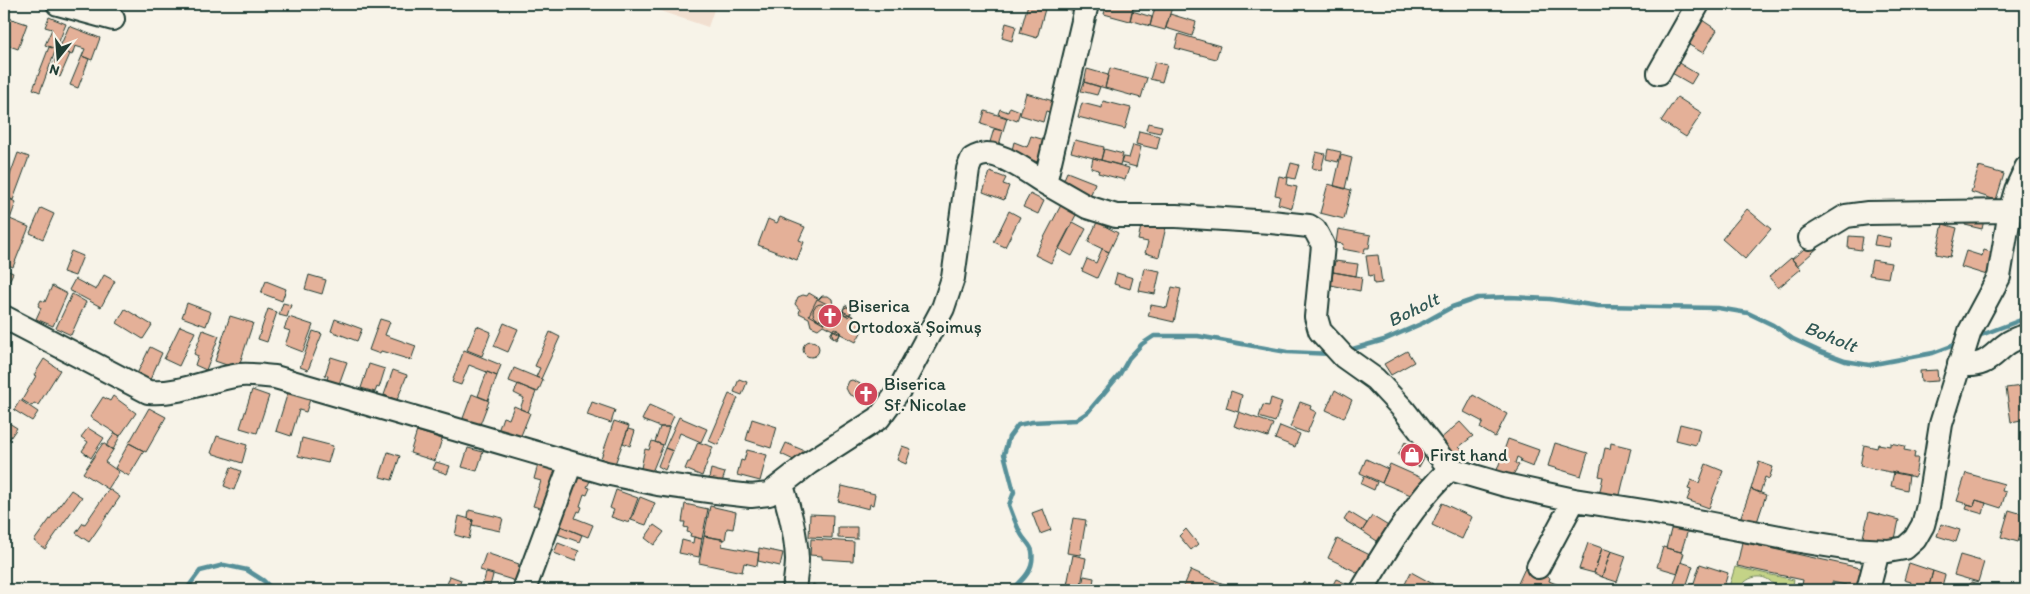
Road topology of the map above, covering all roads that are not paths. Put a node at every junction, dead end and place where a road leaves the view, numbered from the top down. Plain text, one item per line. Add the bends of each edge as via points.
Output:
1 (58, 4) edge
2 (1088, 4) edge
3 (1698, 4) edge
4 (113, 19) dead end
5 (1659, 73) dead end
6 (2026, 168) edge
7 (1046, 183) junction
8 (2010, 211) junction
9 (1810, 238) dead end
10 (4, 317) edge
11 (2026, 336) edge
12 (1960, 361) junction
13 (571, 463) junction
14 (1450, 469) junction
15 (782, 485) junction
16 (1574, 500) junction
17 (1878, 551) junction
18 (1538, 567) dead end
19 (524, 590) edge
20 (794, 590) edge
21 (1362, 590) edge
22 (1868, 590) edge

1 - 4 street
2 - 7 street
3 - 5 street
6 - 8 street
7 - 14 street via 1087,207 1116,216 1176,216 1309,226 1315,230 1323,245 1316,317 1320,330 1337,350 1375,379 1404,409
7 - 15 street via 994,155 980,155 972,159 949,291 898,392 879,418 809,463
8 - 9 street via 1868,213 1846,216
8 - 12 street via 1999,277 1979,312
10 - 13 street via 148,392 178,390 239,375 274,377
11 - 12 street via 2010,341 1979,365 1970,366
12 - 17 street via 1941,424 1923,524 1915,539 1905,548
13 - 15 street via 658,484 752,496 769,494
13 - 19 street
14 - 16 street
14 - 21 street via 1433,485 1408,519
15 - 20 street via 795,542
16 - 17 street via 1806,542
16 - 18 street
17 - 22 street

